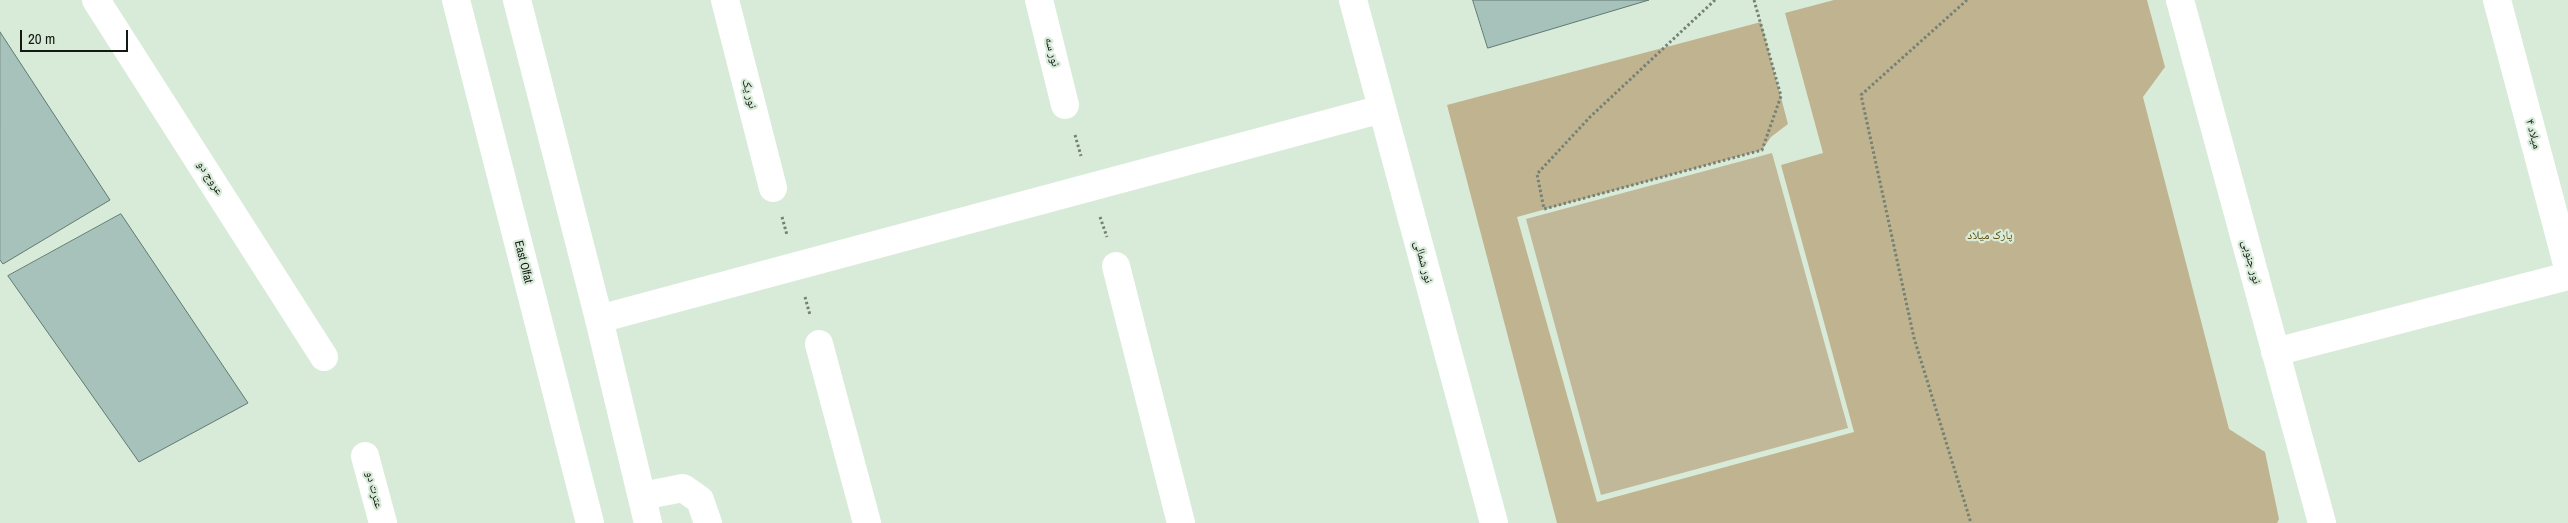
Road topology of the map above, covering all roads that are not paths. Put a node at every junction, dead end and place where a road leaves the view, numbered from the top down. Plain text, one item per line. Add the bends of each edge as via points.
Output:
1 (96, 0) edge
2 (456, 0) edge
3 (517, 0) edge
4 (725, 0) edge
5 (1039, 0) edge
6 (1353, 0) edge
7 (2180, 0) edge
8 (2497, 0) edge
9 (1065, 105) dead end
10 (1382, 109) junction
11 (773, 188) dead end
12 (1116, 266) dead end
13 (2568, 268) edge
14 (2568, 276) edge
15 (599, 319) junction
16 (819, 344) dead end
17 (2275, 352) junction
18 (324, 357) dead end
19 (365, 456) dead end
20 (642, 496) junction
21 (383, 523) edge
22 (590, 523) edge
23 (648, 523) edge
24 (708, 523) edge
25 (867, 523) edge
26 (1181, 523) edge
27 (1494, 523) edge
28 (2322, 523) edge

1 - 18 street, عروج دو
2 - 22 street, East Olfat
3 - 15 street
4 - 11 street, نور یک
5 - 9 street, نور سه
6 - 10 street, نور شمالی
7 - 17 street, نور جنوبی
8 - 13 street, میلاد ۴
10 - 15 street
10 - 27 street, نور شمالی
12 - 26 street
14 - 17 street
15 - 20 street
16 - 25 street
17 - 28 street, نور جنوبی
19 - 21 street, عترت دو
20 - 23 street
20 - 24 street via 683,488 700,500

